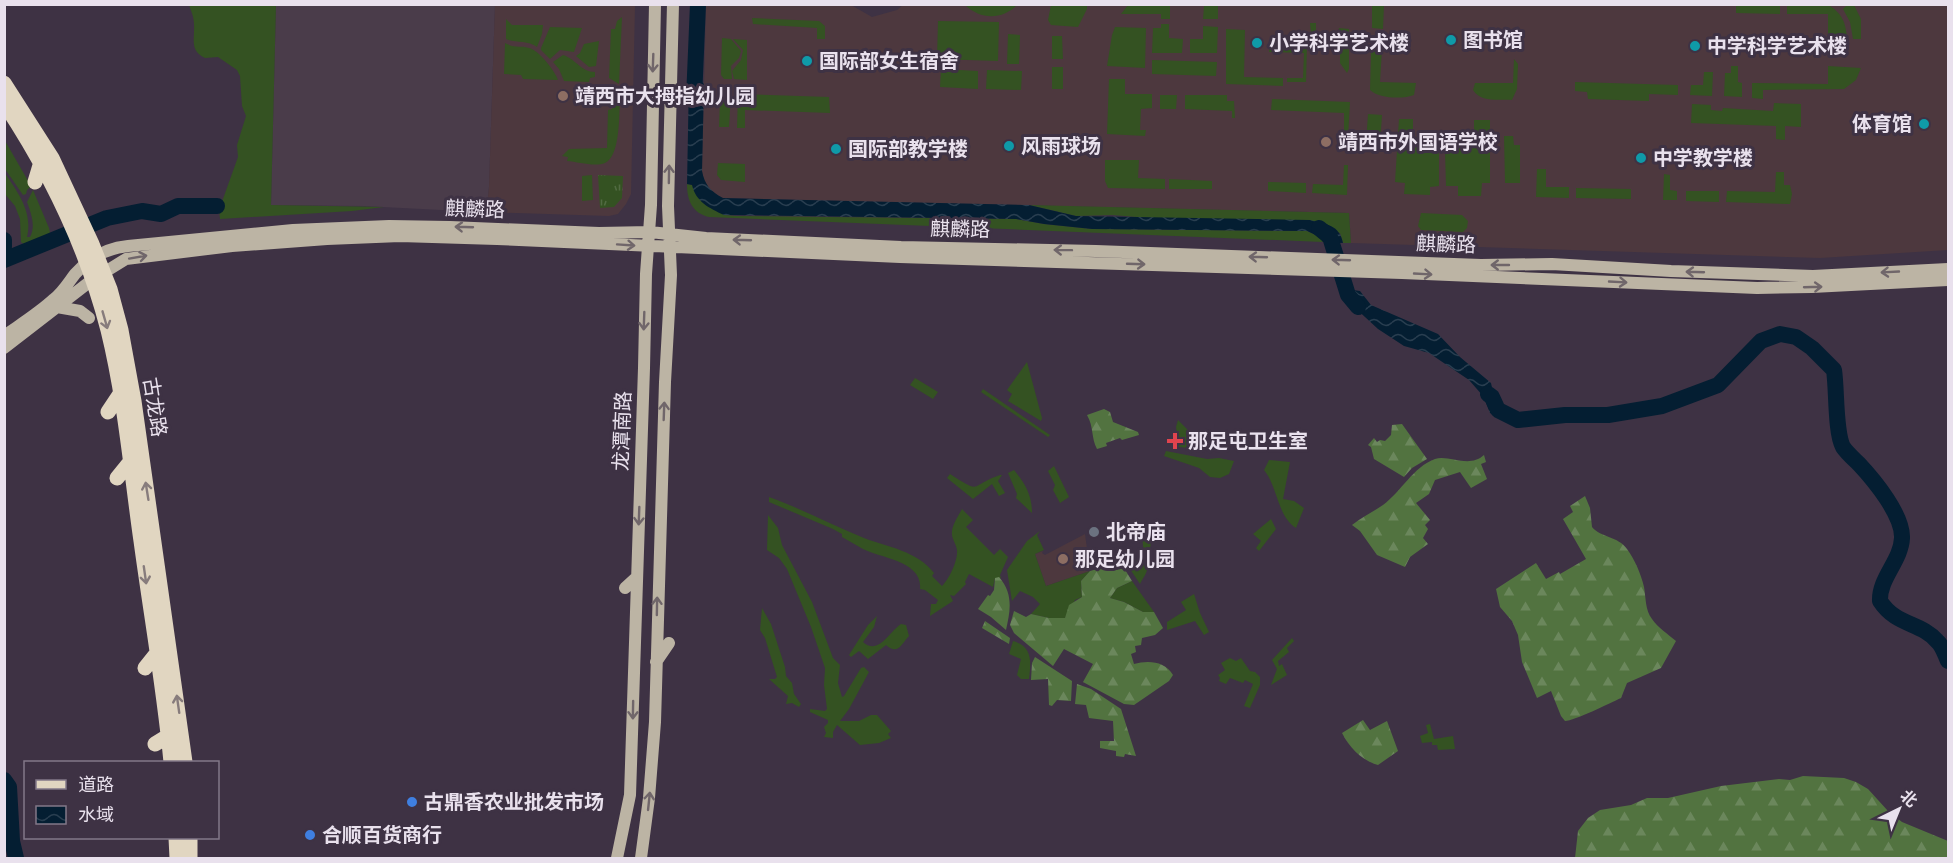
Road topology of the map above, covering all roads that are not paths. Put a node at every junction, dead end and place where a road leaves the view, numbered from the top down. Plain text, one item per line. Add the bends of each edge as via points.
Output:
1 (655, 4) edge
2 (673, 4) edge
3 (4, 83) edge
4 (6, 111) edge
5 (45, 122) dead end
6 (40, 138) junction
7 (42, 162) junction
8 (68, 163) dead end
9 (62, 178) junction
10 (35, 182) dead end
11 (79, 230) junction
12 (650, 232) junction
13 (670, 233) junction
14 (648, 246) junction
15 (671, 247) junction
16 (92, 259) junction
17 (1318, 265) junction
18 (1365, 267) junction
19 (1948, 269) edge
20 (98, 276) junction
21 (1948, 280) edge
22 (57, 307) junction
23 (89, 318) dead end
24 (4, 336) edge
25 (4, 348) edge
26 (133, 396) junction
27 (108, 412) dead end
28 (130, 462) junction
29 (117, 478) dead end
30 (139, 525) junction
31 (127, 542) dead end
32 (637, 577) junction
33 (625, 588) dead end
34 (669, 644) dead end
35 (157, 653) junction
36 (656, 662) junction
37 (145, 668) dead end
38 (171, 761) edge
39 (185, 761) edge
40 (176, 839) edge
41 (190, 839) edge
42 (177, 858) edge
43 (190, 858) edge
44 (617, 858) edge
45 (641, 858) edge

1 -> 12 main road, 龙潭南路
13 -> 2 main road, 龙潭南路 via 668,206 676,83
3 - 6 main road, 古龙路
4 - 7 main road, 古龙路
5 - 6 main road
6 - 9 main road, 古龙路
7 - 10 main road
7 - 11 main road, 古龙路
8 - 9 main road
9 - 11 main road, 古龙路
11 - 16 main road, 古龙路
12 - 13 main road, 麒麟路
12 - 14 main road, 龙潭南路
12 -> 16 main road, 麒麟路 via 333,228 128,246
13 - 15 main road, 龙潭南路
17 -> 13 main road, 麒麟路 via 1107,251 901,247
14 - 15 main road, 麒麟路
20 -> 14 main road, 麒麟路 via 133,257 327,238 400,236
14 -> 32 main road, 龙潭南路
15 -> 17 main road, 麒麟路 via 900,257
36 -> 15 main road, 龙潭南路
16 - 20 main road, 古龙路
16 - 24 main road via 52,301
17 - 18 main road, 麒麟路
19 -> 18 main road, 麒麟路 via 1813,276 1552,264
18 -> 21 main road, 麒麟路 via 1757,288
20 - 22 main road, 麒麟路
20 - 26 main road, 古龙路 via 108,332
22 - 23 main road via 80,311
22 - 25 main road, 麒麟路
26 - 27 main road
26 - 28 main road, 古龙路
39 -> 26 main road, 古龙路 via 158,530
28 - 29 main road
28 - 30 main road, 古龙路
30 - 31 main road
30 -> 35 main road, 古龙路
32 - 33 main road
32 -> 44 main road, 龙潭南路 via 630,795
34 - 36 main road
35 - 37 main road
35 - 38 main road, 古龙路 via 162,740
45 -> 36 main road, 龙潭南路 via 655,722
40 - 42 main road
41 - 43 main road

